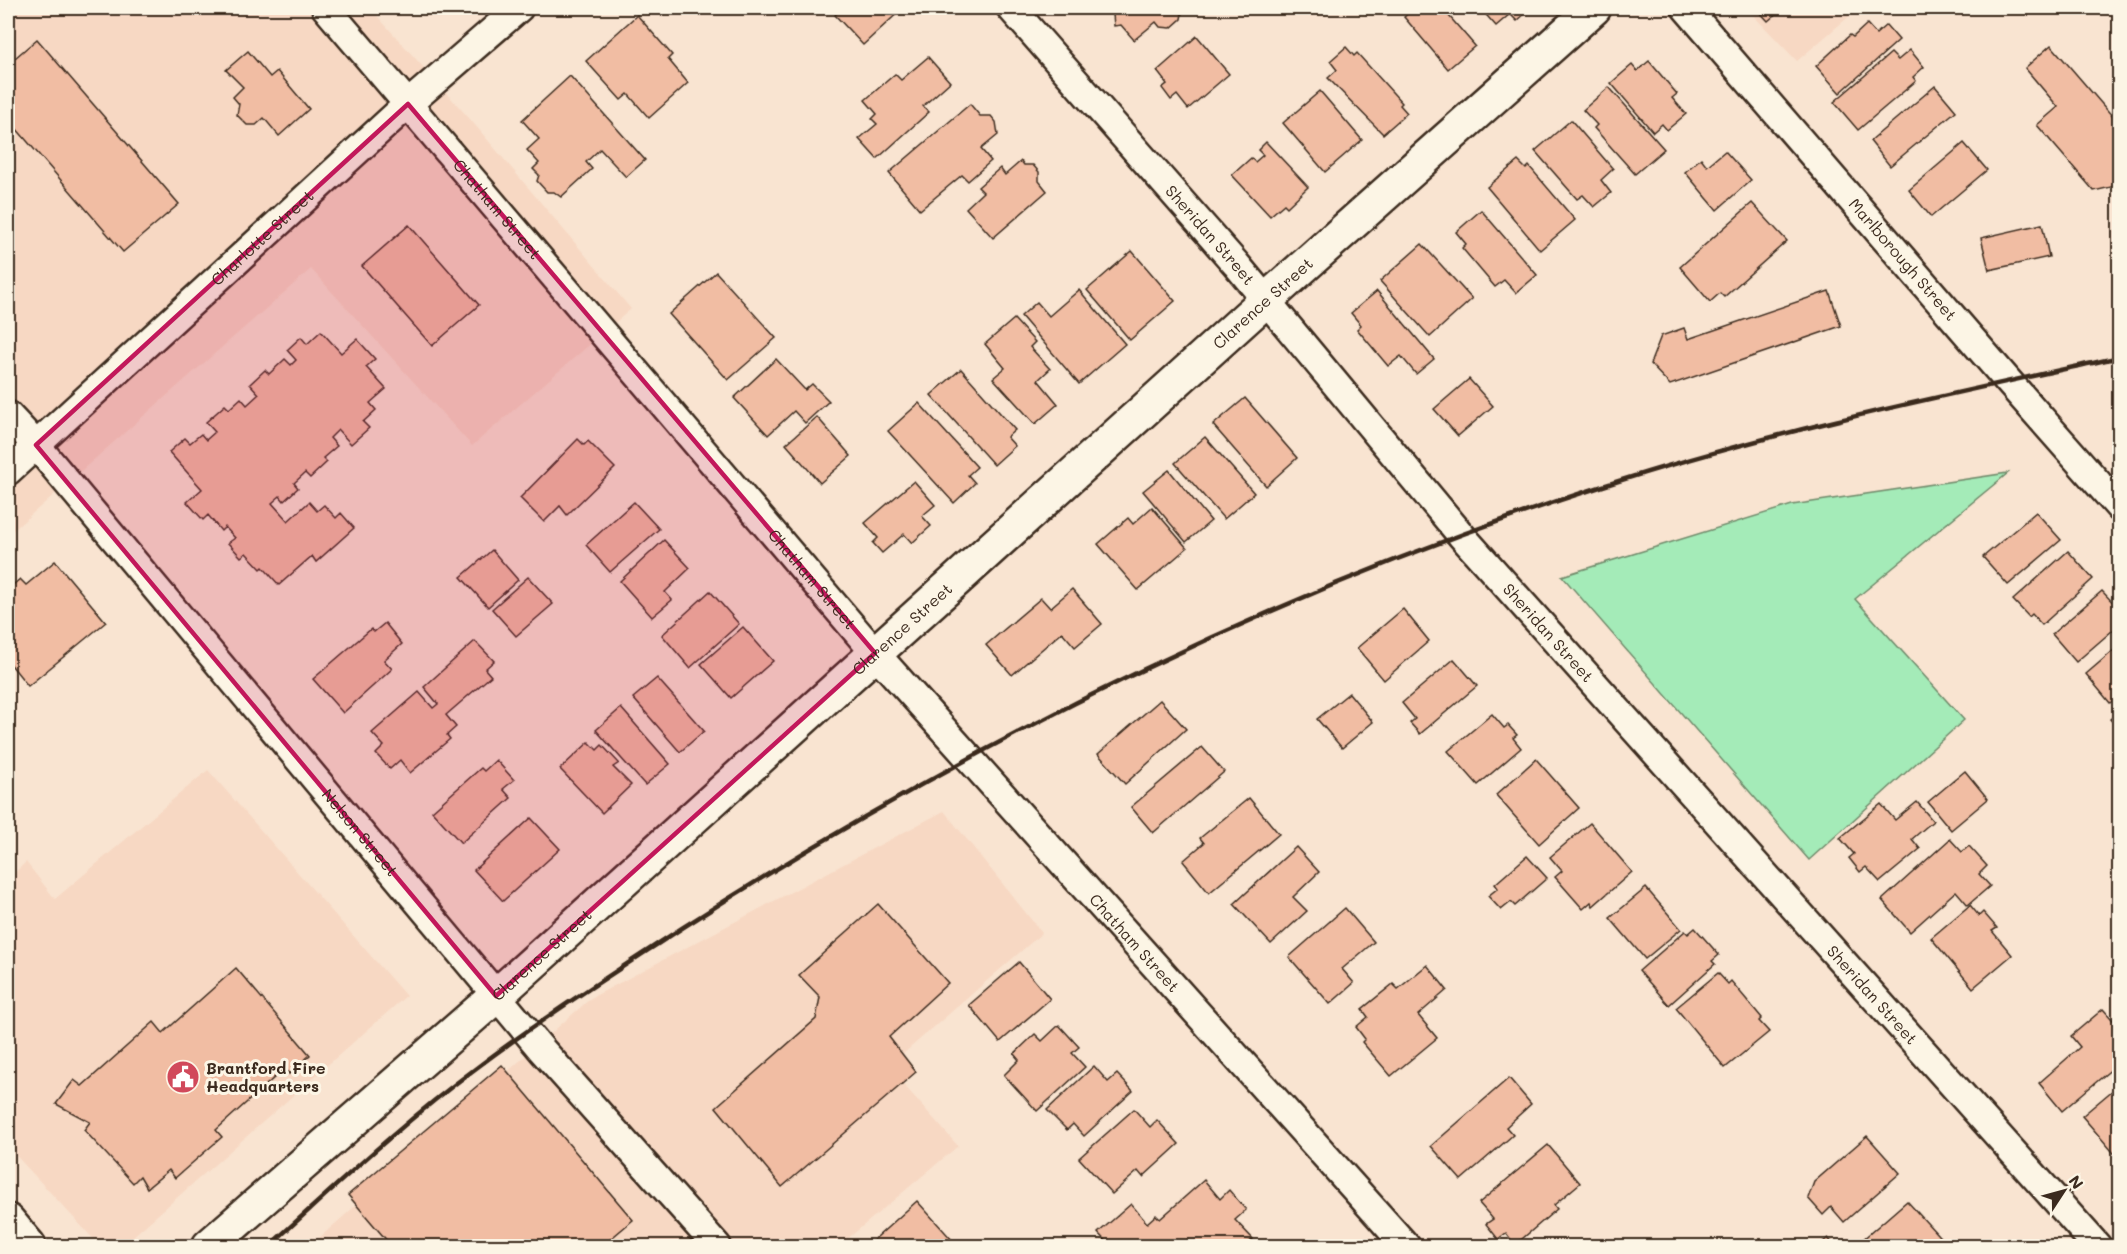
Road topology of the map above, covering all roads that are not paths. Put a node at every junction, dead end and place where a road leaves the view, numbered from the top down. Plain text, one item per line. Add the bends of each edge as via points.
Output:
1 (326, 8) edge
2 (519, 8) edge
3 (1011, 8) edge
4 (1594, 8) edge
5 (1686, 8) edge
6 (408, 104) junction
7 (1266, 300) junction
8 (8, 415) edge
9 (36, 446) junction
10 (8, 471) edge
11 (2120, 508) edge
12 (875, 653) junction
13 (496, 996) junction
14 (8, 1221) edge
15 (29, 1246) edge
16 (209, 1246) edge
17 (717, 1246) edge
18 (1406, 1246) edge
19 (2097, 1246) edge

1 - 6 street, Chatham Street
2 - 6 street, Charlotte Street
3 - 7 street, Sheridan Street
4 - 7 main road, Clarence Street
5 - 11 street, Marlborough Street
6 - 9 street, Charlotte Street
6 - 12 street, Chatham Street
7 - 12 main road, Clarence Street
7 - 19 street, Sheridan Street via 1461,535
8 - 9 street, Nelson Street
9 - 10 street, Charlotte Street
9 - 13 street, Nelson Street
12 - 13 main road, Clarence Street
12 - 18 street, Chatham Street
13 - 16 main road, Clarence Street
13 - 17 street, Nelson Street
14 - 15 main road

